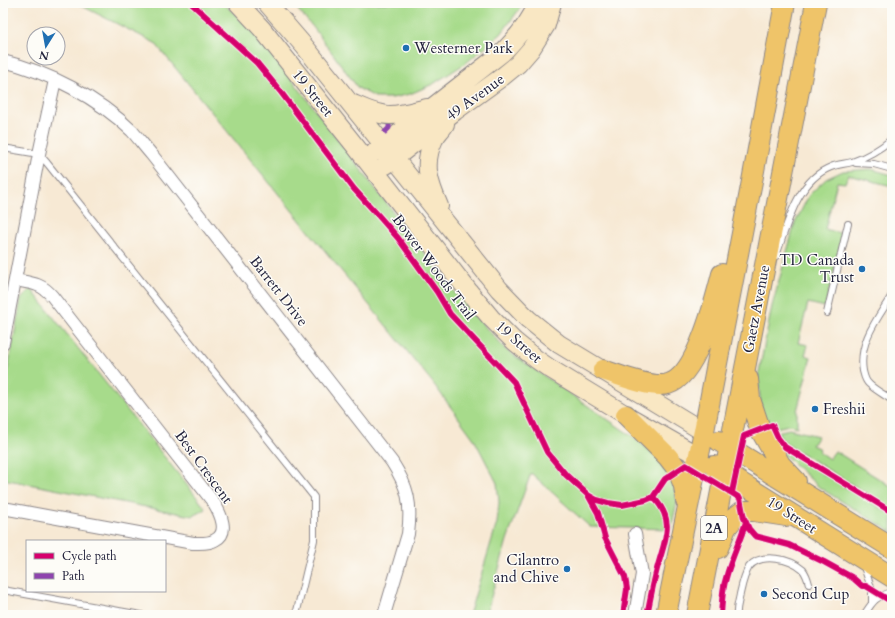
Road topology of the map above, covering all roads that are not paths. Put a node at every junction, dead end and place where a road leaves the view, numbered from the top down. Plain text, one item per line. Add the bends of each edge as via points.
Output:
1 (238, 3) edge
2 (267, 3) edge
3 (538, 3) edge
4 (552, 3) edge
5 (785, 3) edge
6 (816, 3) edge
7 (3, 61) edge
8 (55, 80) junction
9 (349, 102) junction
10 (433, 106) junction
11 (455, 110) junction
12 (892, 139) edge
13 (3, 148) edge
14 (389, 152) junction
15 (39, 154) junction
16 (850, 163) junction
17 (755, 165) junction
18 (371, 166) junction
19 (892, 169) edge
20 (848, 224) dead end
21 (450, 228) junction
22 (773, 264) dead end
23 (770, 271) dead end
24 (15, 280) junction
25 (892, 295) edge
26 (827, 313) dead end
27 (755, 314) junction
28 (3, 343) edge
29 (746, 363) junction
30 (602, 370) junction
31 (892, 400) edge
32 (626, 415) junction
33 (704, 432) junction
34 (730, 448) junction
35 (698, 456) junction
36 (724, 473) junction
37 (815, 501) junction
38 (3, 508) edge
39 (687, 510) junction
40 (798, 518) junction
41 (635, 534) dead end
42 (892, 548) edge
43 (859, 556) junction
44 (892, 576) edge
45 (703, 583) junction
46 (809, 584) dead end
47 (3, 590) edge
48 (892, 592) edge
49 (872, 603) junction
50 (141, 615) edge
51 (296, 615) edge
52 (384, 615) edge
53 (635, 615) edge
54 (666, 615) edge
55 (697, 615) edge
56 (737, 615) edge
57 (864, 615) edge

1 - 18 main road, 19 Street via 262,29
2 - 9 main road, 19 Street
3 - 10 main road, 49 Avenue via 520,33 502,52
4 - 11 main road, 49 Avenue via 546,25 518,64
5 - 17 main road, Gaetz Avenue
6 - 27 main road, Gaetz Avenue
7 - 8 street, Barrett Drive via 34,70
8 - 15 street
8 - 52 street, Barrett Drive via 98,105 127,127 139,140 398,471 410,505 410,520
9 - 10 main road via 388,115
9 - 14 main road, 19 Street
10 - 14 main road, 49 Avenue
11 - 14 main road, 49 Avenue
11 - 21 main road via 435,138 430,150 428,169 431,187
12 - 16 lane via 874,152
13 - 15 lane
14 - 18 main road, 49 Avenue
14 - 21 main road, 19 Street
15 - 24 street
15 - 51 lane via 314,497 314,540
16 - 19 lane via 865,163
16 - 22 lane via 832,166 820,173 803,191 795,204
17 - 30 main road via 711,312 691,364 676,381 656,385
17 - 33 main road, Gaetz Avenue
18 - 32 main road, 19 Street via 470,293 514,341 549,368
20 - 26 lane
21 - 30 main road, 19 Street via 498,289 528,320 559,344
23 - 27 lane
24 - 28 street
24 - 38 street, Best Crescent via 42,286 52,296 214,503 222,519 223,530 216,540 193,543
25 - 31 lane via 867,338 862,361 868,384
27 - 29 main road, Gaetz Avenue
29 - 34 main road, Gaetz Avenue
29 - 37 main road via 750,399 760,429 780,464
30 - 33 main road, 19 Street
32 - 35 main road, 19 Street
32 - 39 main road via 678,470 684,486
33 - 34 main road, 19 Street
33 - 35 main road, Gaetz Avenue / 2A
34 - 36 main road, Gaetz Avenue / 2A
34 - 37 main road, 19 Street
35 - 36 main road, 19 Street
35 - 39 main road, Gaetz Avenue / 2A
36 - 40 main road, 19 Street
36 - 45 main road, Gaetz Avenue / 2A
37 - 42 main road, 19 Street
39 - 54 main road, Gaetz Avenue / 2A
40 - 43 main road, 19 Street
40 - 45 main road via 754,510 738,514 726,528
41 - 53 street via 642,574
43 - 44 main road, 19 Street
43 - 49 lane via 872,590
45 - 55 main road, Gaetz Avenue / 2A
46 - 56 lane via 805,572 784,560 770,558 755,562 749,567 744,580
47 - 50 lane
48 - 49 lane via 881,595
49 - 57 lane

